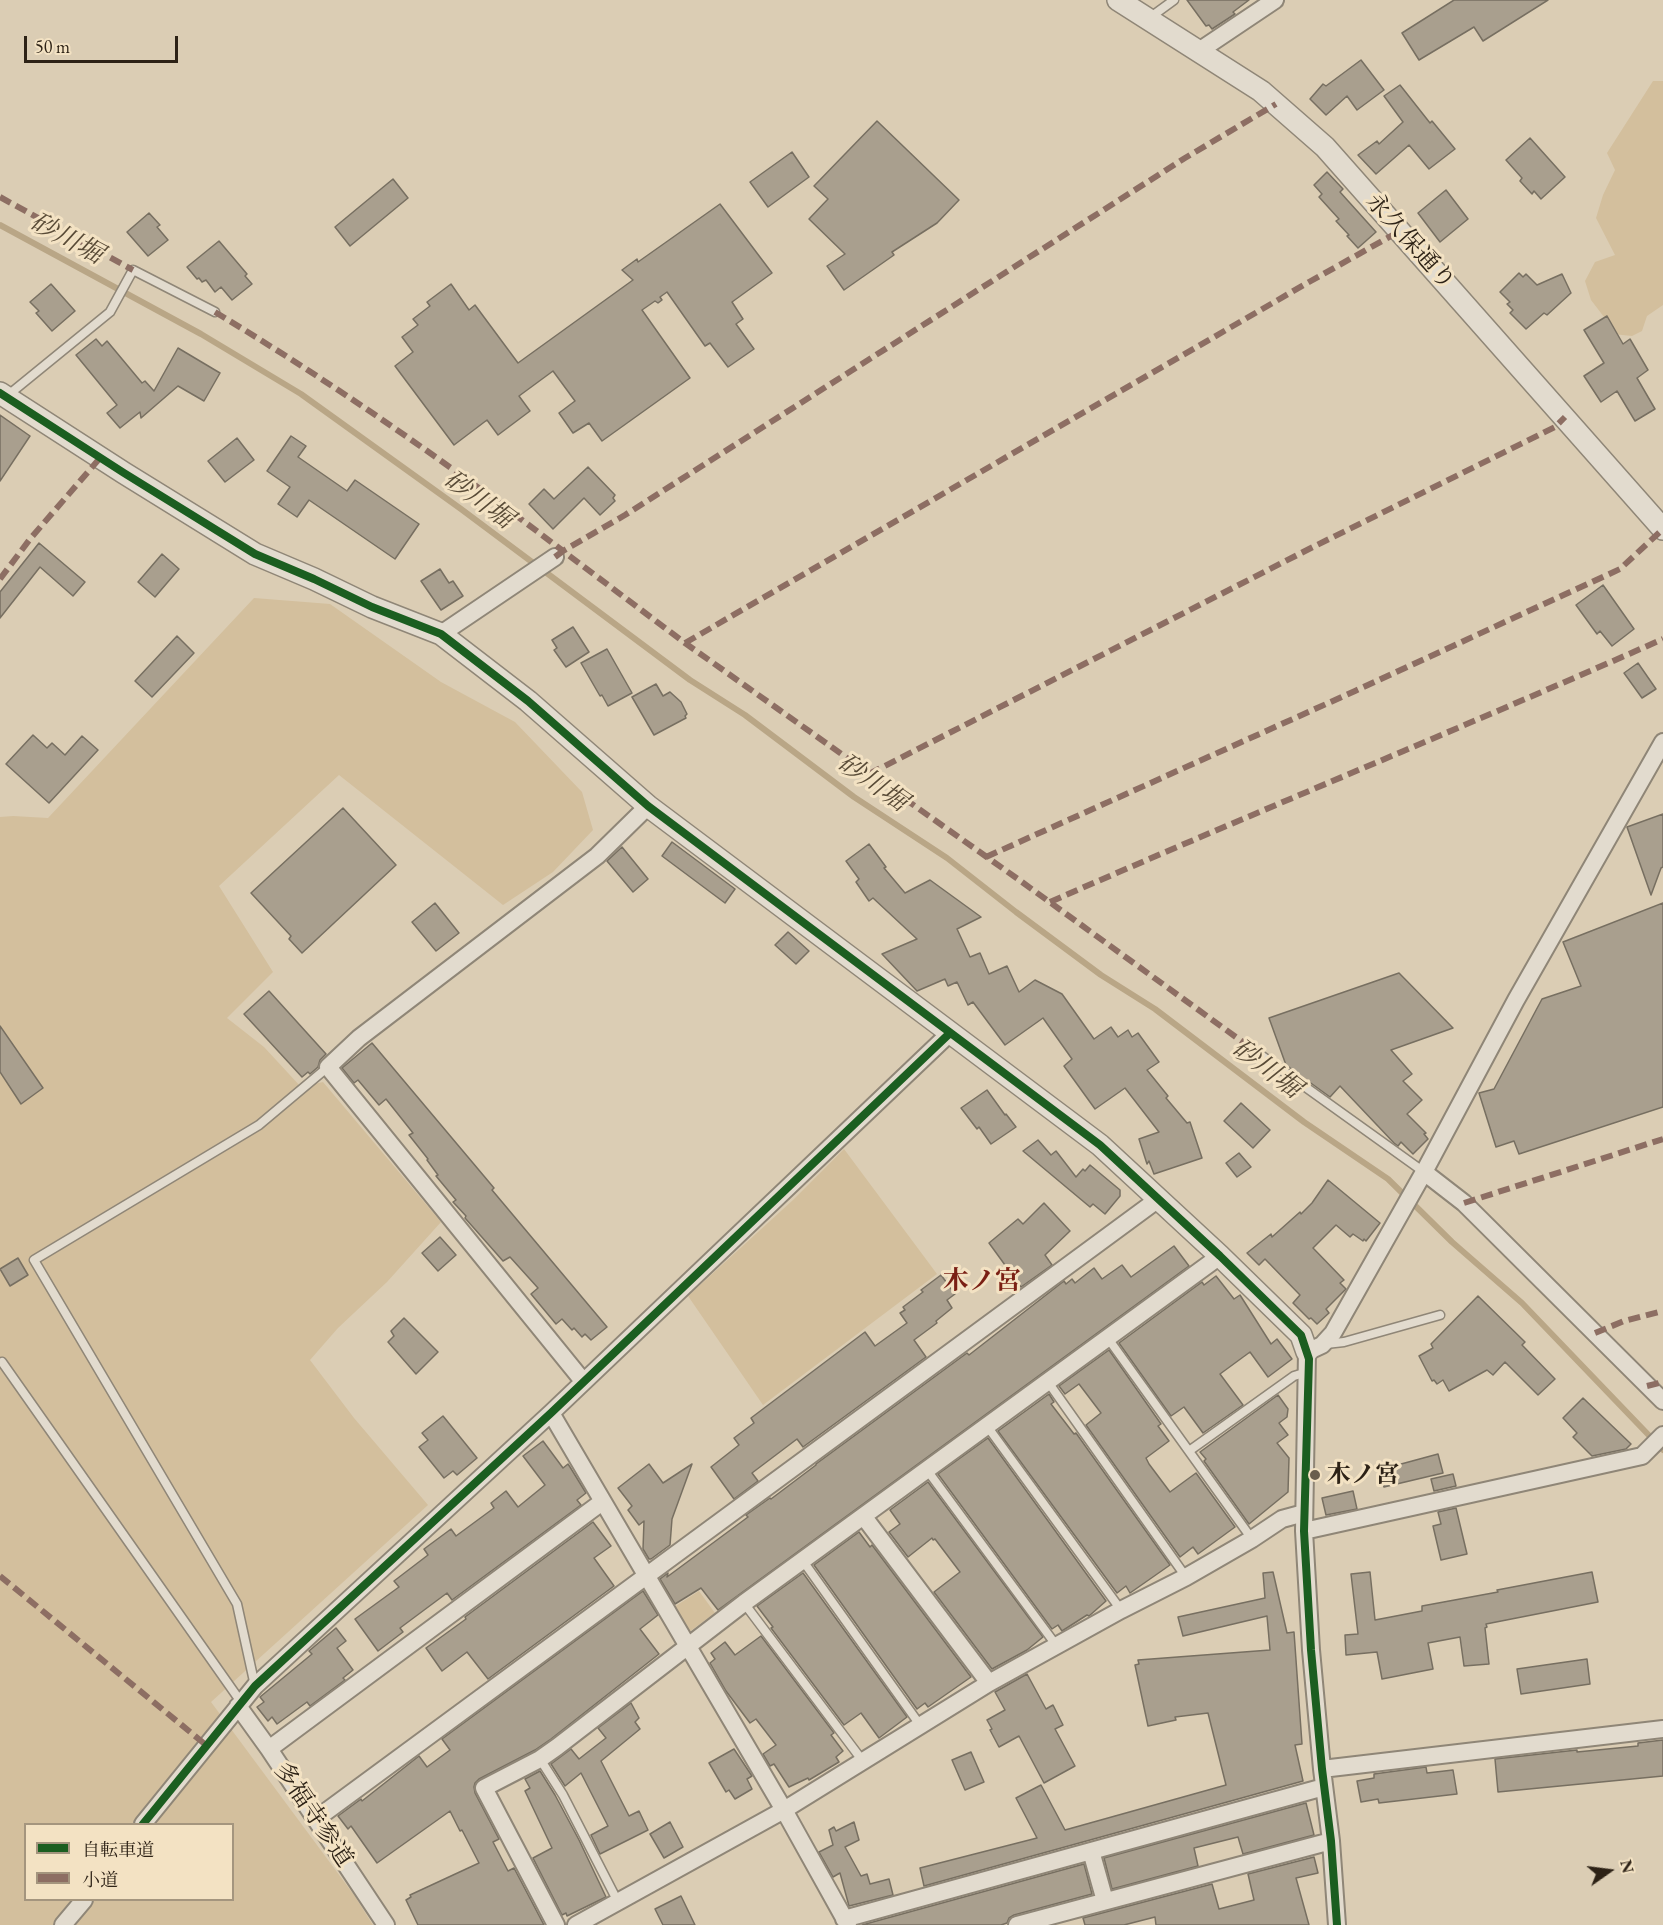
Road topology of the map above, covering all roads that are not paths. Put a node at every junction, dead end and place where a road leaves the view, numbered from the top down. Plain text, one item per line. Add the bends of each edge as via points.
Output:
1 (1118, 0) edge
2 (1174, 0) edge
3 (1275, 0) edge
4 (1148, 19) junction
5 (1199, 51) junction
6 (215, 312) dead end
7 (3, 395) edge
8 (1663, 529) edge
9 (555, 557) dead end
10 (441, 634) junction
11 (1663, 742) edge
12 (648, 806) junction
13 (950, 1033) junction
14 (1251, 1048) dead end
15 (328, 1067) junction
16 (1422, 1176) junction
17 (1158, 1200) junction
18 (1220, 1256) junction
19 (1440, 1315) dead end
20 (1107, 1337) junction
21 (1312, 1356) junction
22 (2, 1362) dead end
23 (583, 1381) junction
24 (1048, 1382) junction
25 (1663, 1401) edge
26 (550, 1413) junction
27 (987, 1426) junction
28 (1663, 1435) edge
29 (1189, 1451) junction
30 (927, 1470) junction
31 (602, 1502) junction
32 (1304, 1513) junction
33 (864, 1517) junction
34 (1304, 1531) junction
35 (1252, 1539) junction
36 (803, 1561) junction
37 (645, 1576) junction
38 (1186, 1577) junction
39 (744, 1603) junction
40 (1121, 1610) junction
41 (1056, 1646) junction
42 (686, 1647) junction
43 (989, 1683) junction
44 (255, 1686) junction
45 (239, 1704) junction
46 (920, 1725) junction
47 (1663, 1729) edge
48 (269, 1749) junction
49 (540, 1759) junction
50 (862, 1760) junction
51 (1322, 1769) junction
52 (1324, 1787) junction
53 (784, 1810) junction
54 (316, 1819) junction
55 (144, 1823) edge
56 (1331, 1841) junction
57 (1091, 1851) junction
58 (82, 1901) edge
59 (618, 1902) junction
60 (1105, 1902) junction
61 (846, 1922) edge
62 (63, 1925) edge
63 (386, 1925) edge
64 (556, 1925) edge
65 (576, 1925) edge
66 (1017, 1925) edge
67 (1337, 1925) edge

1 - 4 street, 永久保通り
2 - 4 lane
3 - 5 street
4 - 5 street, 永久保通り
5 - 8 street, 永久保通り via 1261,91 1325,147
6 - 7 lane via 134,270 110,312
7 - 10 street via 255,554
9 - 10 street
10 - 12 street via 528,701
11 - 16 street via 1516,1000
12 - 13 street
12 - 15 street via 597,856 360,1038
13 - 17 street via 1100,1145
13 - 23 street
14 - 16 lane
15 - 23 street
15 - 44 lane via 259,1125 34,1260 237,1604
16 - 21 street via 1333,1333
16 - 25 street via 1464,1203
17 - 18 street
17 - 37 street
18 - 20 street
18 - 21 street via 1301,1335
19 - 21 lane via 1344,1342
20 - 24 street
20 - 29 lane
21 - 29 lane via 1294,1376
21 - 32 street
22 - 45 lane
23 - 26 street
24 - 27 street
24 - 38 lane
26 - 31 street
26 - 44 street
27 - 30 street
27 - 40 lane
28 - 34 street via 1641,1456 1630,1459
29 - 35 lane
30 - 33 street
30 - 41 lane
31 - 37 street
31 - 48 street
32 - 34 street
32 - 35 street via 1282,1519
33 - 36 street
33 - 43 street
34 - 51 street
35 - 38 street
36 - 39 street
36 - 46 lane
37 - 42 street
37 - 54 street
38 - 40 street
39 - 42 street
39 - 50 lane
40 - 41 street
41 - 43 street
42 - 49 street
42 - 53 street
43 - 46 street
44 - 45 street
45 - 48 street, 多福寺参道
45 - 55 street
46 - 50 street
47 - 51 street
48 - 54 street, 多福寺参道
49 - 59 lane
49 - 64 street via 484,1788
50 - 53 street
51 - 52 street
52 - 56 street
52 - 57 street
53 - 59 street
53 - 61 street
54 - 63 street, 多福寺参道
56 - 60 street
56 - 67 street
57 - 60 street
57 - 61 street
58 - 62 street
59 - 65 street
60 - 66 street

